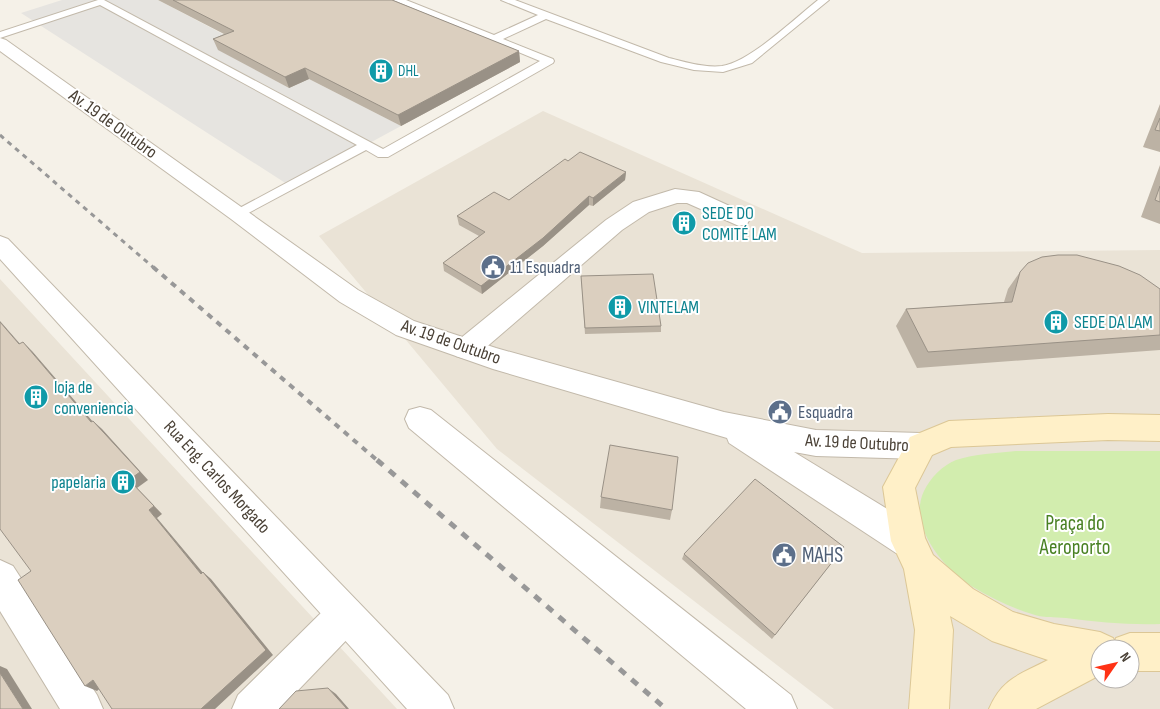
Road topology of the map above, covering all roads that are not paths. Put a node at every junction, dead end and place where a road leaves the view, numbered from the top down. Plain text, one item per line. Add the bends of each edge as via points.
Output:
1 (398, 0) edge
2 (506, 0) edge
3 (824, 0) edge
4 (546, 15) junction
5 (0, 35) edge
6 (494, 39) junction
7 (0, 43) edge
8 (366, 144) junction
9 (239, 214) junction
10 (739, 219) dead end
11 (0, 244) edge
12 (466, 349) junction
13 (420, 419) dead end
14 (724, 424) junction
15 (1160, 428) edge
16 (921, 446) junction
17 (914, 554) junction
18 (0, 578) edge
19 (345, 615) junction
20 (1090, 650) edge
21 (1140, 652) edge
22 (1160, 652) edge
23 (1090, 658) edge
24 (83, 709) edge
25 (252, 709) edge
26 (434, 709) edge
27 (777, 709) edge
28 (929, 709) edge
29 (1009, 709) edge

1 - 6 lane
2 - 4 lane
3 - 4 lane via 748,61 723,68 694,67 665,60
4 - 6 lane
5 - 8 lane via 101,2
6 - 8 lane via 549,61 383,154
7 - 9 street, Av. 19 de Outubro
8 - 9 lane
9 - 12 street, Av. 19 de Outubro via 349,296 405,328
10 - 12 street via 691,196 675,196 642,208 614,225
11 - 19 street, Rua Eng. Carlos Morgado
12 - 14 street, Av. 19 de Outubro
13 - 27 street
14 - 16 street, Av. 19 de Outubro via 816,443
14 - 17 street
15 - 16 main road via 949,434
16 - 17 main road via 899,487
17 - 20 main road via 960,602 1005,628
17 - 28 main road via 934,630
18 - 24 street
19 - 25 street
19 - 26 street, Rua Eng. Carlos Morgado
21 - 22 main road
23 - 29 main road via 1020,696

